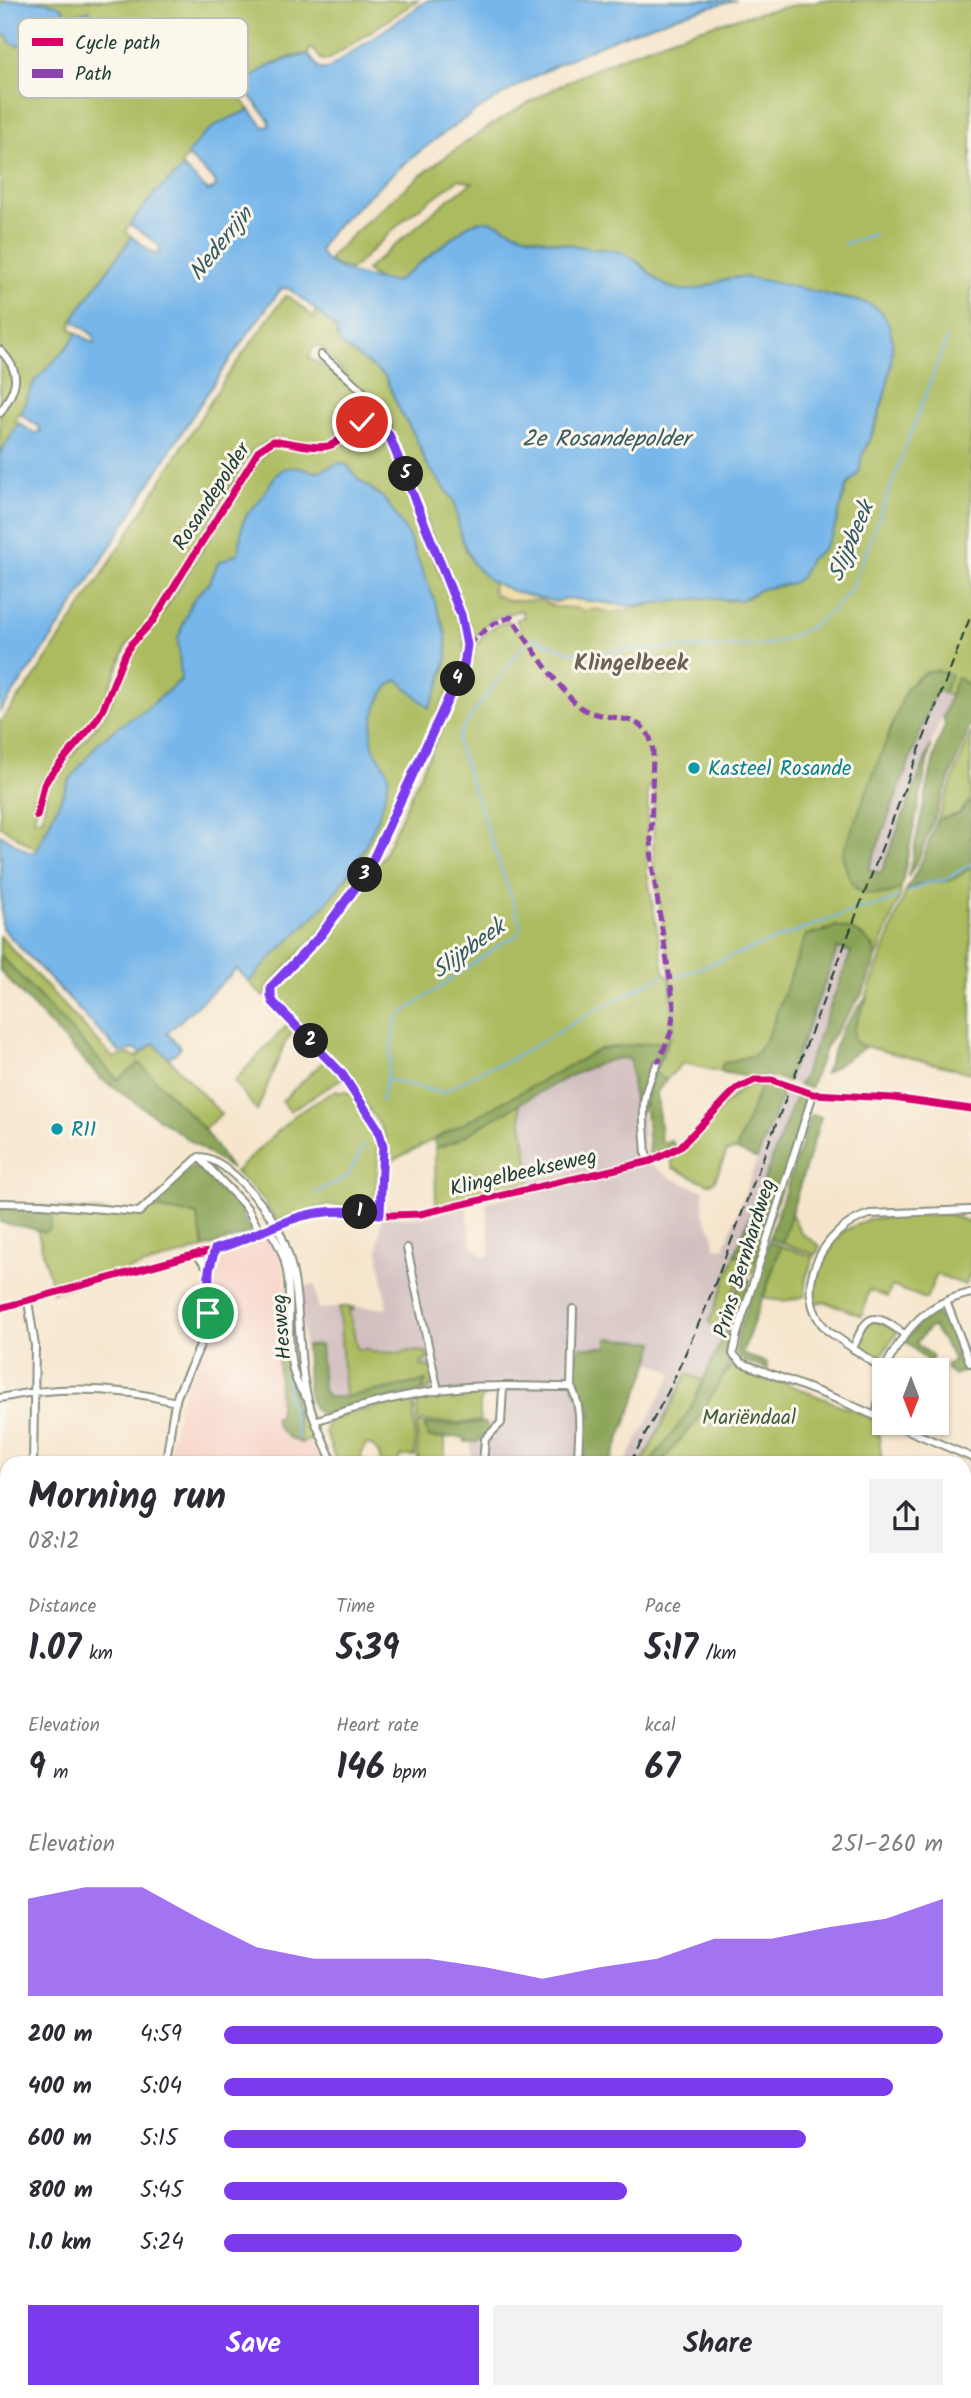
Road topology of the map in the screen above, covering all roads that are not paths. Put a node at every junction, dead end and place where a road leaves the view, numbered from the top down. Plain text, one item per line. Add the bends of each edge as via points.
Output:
1 (0, 349) edge
2 (321, 355) dead end
3 (0, 413) edge
4 (389, 435) junction
5 (37, 816) dead end
6 (658, 1063) dead end
7 (813, 1094) junction
8 (971, 1109) edge
9 (199, 1157) junction
10 (651, 1161) junction
11 (0, 1203) edge
12 (971, 1210) edge
13 (380, 1214) junction
14 (274, 1220) dead end
15 (268, 1229) junction
16 (279, 1231) dead end
17 (260, 1232) junction
18 (407, 1248) dead end
19 (209, 1270) junction
20 (971, 1293) edge
21 (28, 1301) junction
22 (946, 1301) junction
23 (0, 1308) edge
24 (573, 1309) dead end
25 (904, 1334) junction
26 (853, 1349) junction
27 (892, 1358) edge
28 (970, 1363) edge
29 (872, 1364) edge
30 (503, 1387) junction
31 (570, 1387) junction
32 (35, 1391) junction
33 (438, 1391) junction
34 (0, 1398) edge
35 (307, 1398) junction
36 (176, 1402) junction
37 (872, 1414) edge
38 (315, 1421) junction
39 (919, 1435) edge
40 (33, 1456) edge
41 (166, 1456) edge
42 (330, 1456) edge
43 (484, 1456) edge
44 (578, 1456) edge
45 (969, 1456) edge

1 - 3 street via 13,365 16,382
2 - 4 street via 365,395 386,423
4 - 5 street, Rosandepolder via 366,421 332,445 273,441 259,450 153,621 125,654 99,716 49,777
4 - 13 street via 461,615 467,655 368,870 321,935 271,987 273,1002 345,1079 382,1137
6 - 10 street via 644,1096 646,1155
7 - 8 street, Klingelbeekseweg via 893,1098
7 - 10 street, Klingelbeekseweg via 772,1080 746,1082 680,1147
7 - 37 street, Prins Bernhardweg via 733,1354 742,1363
9 - 11 street via 139,1212
9 - 14 street via 237,1178
9 - 17 street via 247,1208
10 - 13 street, Klingelbeekseweg via 429,1212
12 - 26 street via 870,1214 847,1223 825,1246 813,1274 811,1303 821,1324
13 - 15 street, Klingelbeekseweg via 324,1212
15 - 17 street, Klingelbeekseweg
15 - 35 street via 285,1261 292,1373
16 - 35 street, Hesweg via 295,1279
17 - 19 street, Klingelbeekseweg via 215,1249
18 - 33 street
19 - 21 street via 196,1254
19 - 36 street via 205,1329
20 - 22 street
21 - 23 street
21 - 32 street
22 - 25 street via 916,1320
22 - 28 street
24 - 31 street
25 - 26 street via 884,1321 870,1320 862,1325
25 - 27 street
26 - 29 street
30 - 31 street
30 - 33 street
30 - 43 street via 501,1423 485,1439
31 - 44 street via 579,1407
32 - 34 street
32 - 36 street via 103,1389
32 - 40 street
33 - 38 street
35 - 38 street, Hesweg
36 - 41 street
38 - 42 street, Hesweg
39 - 45 street

